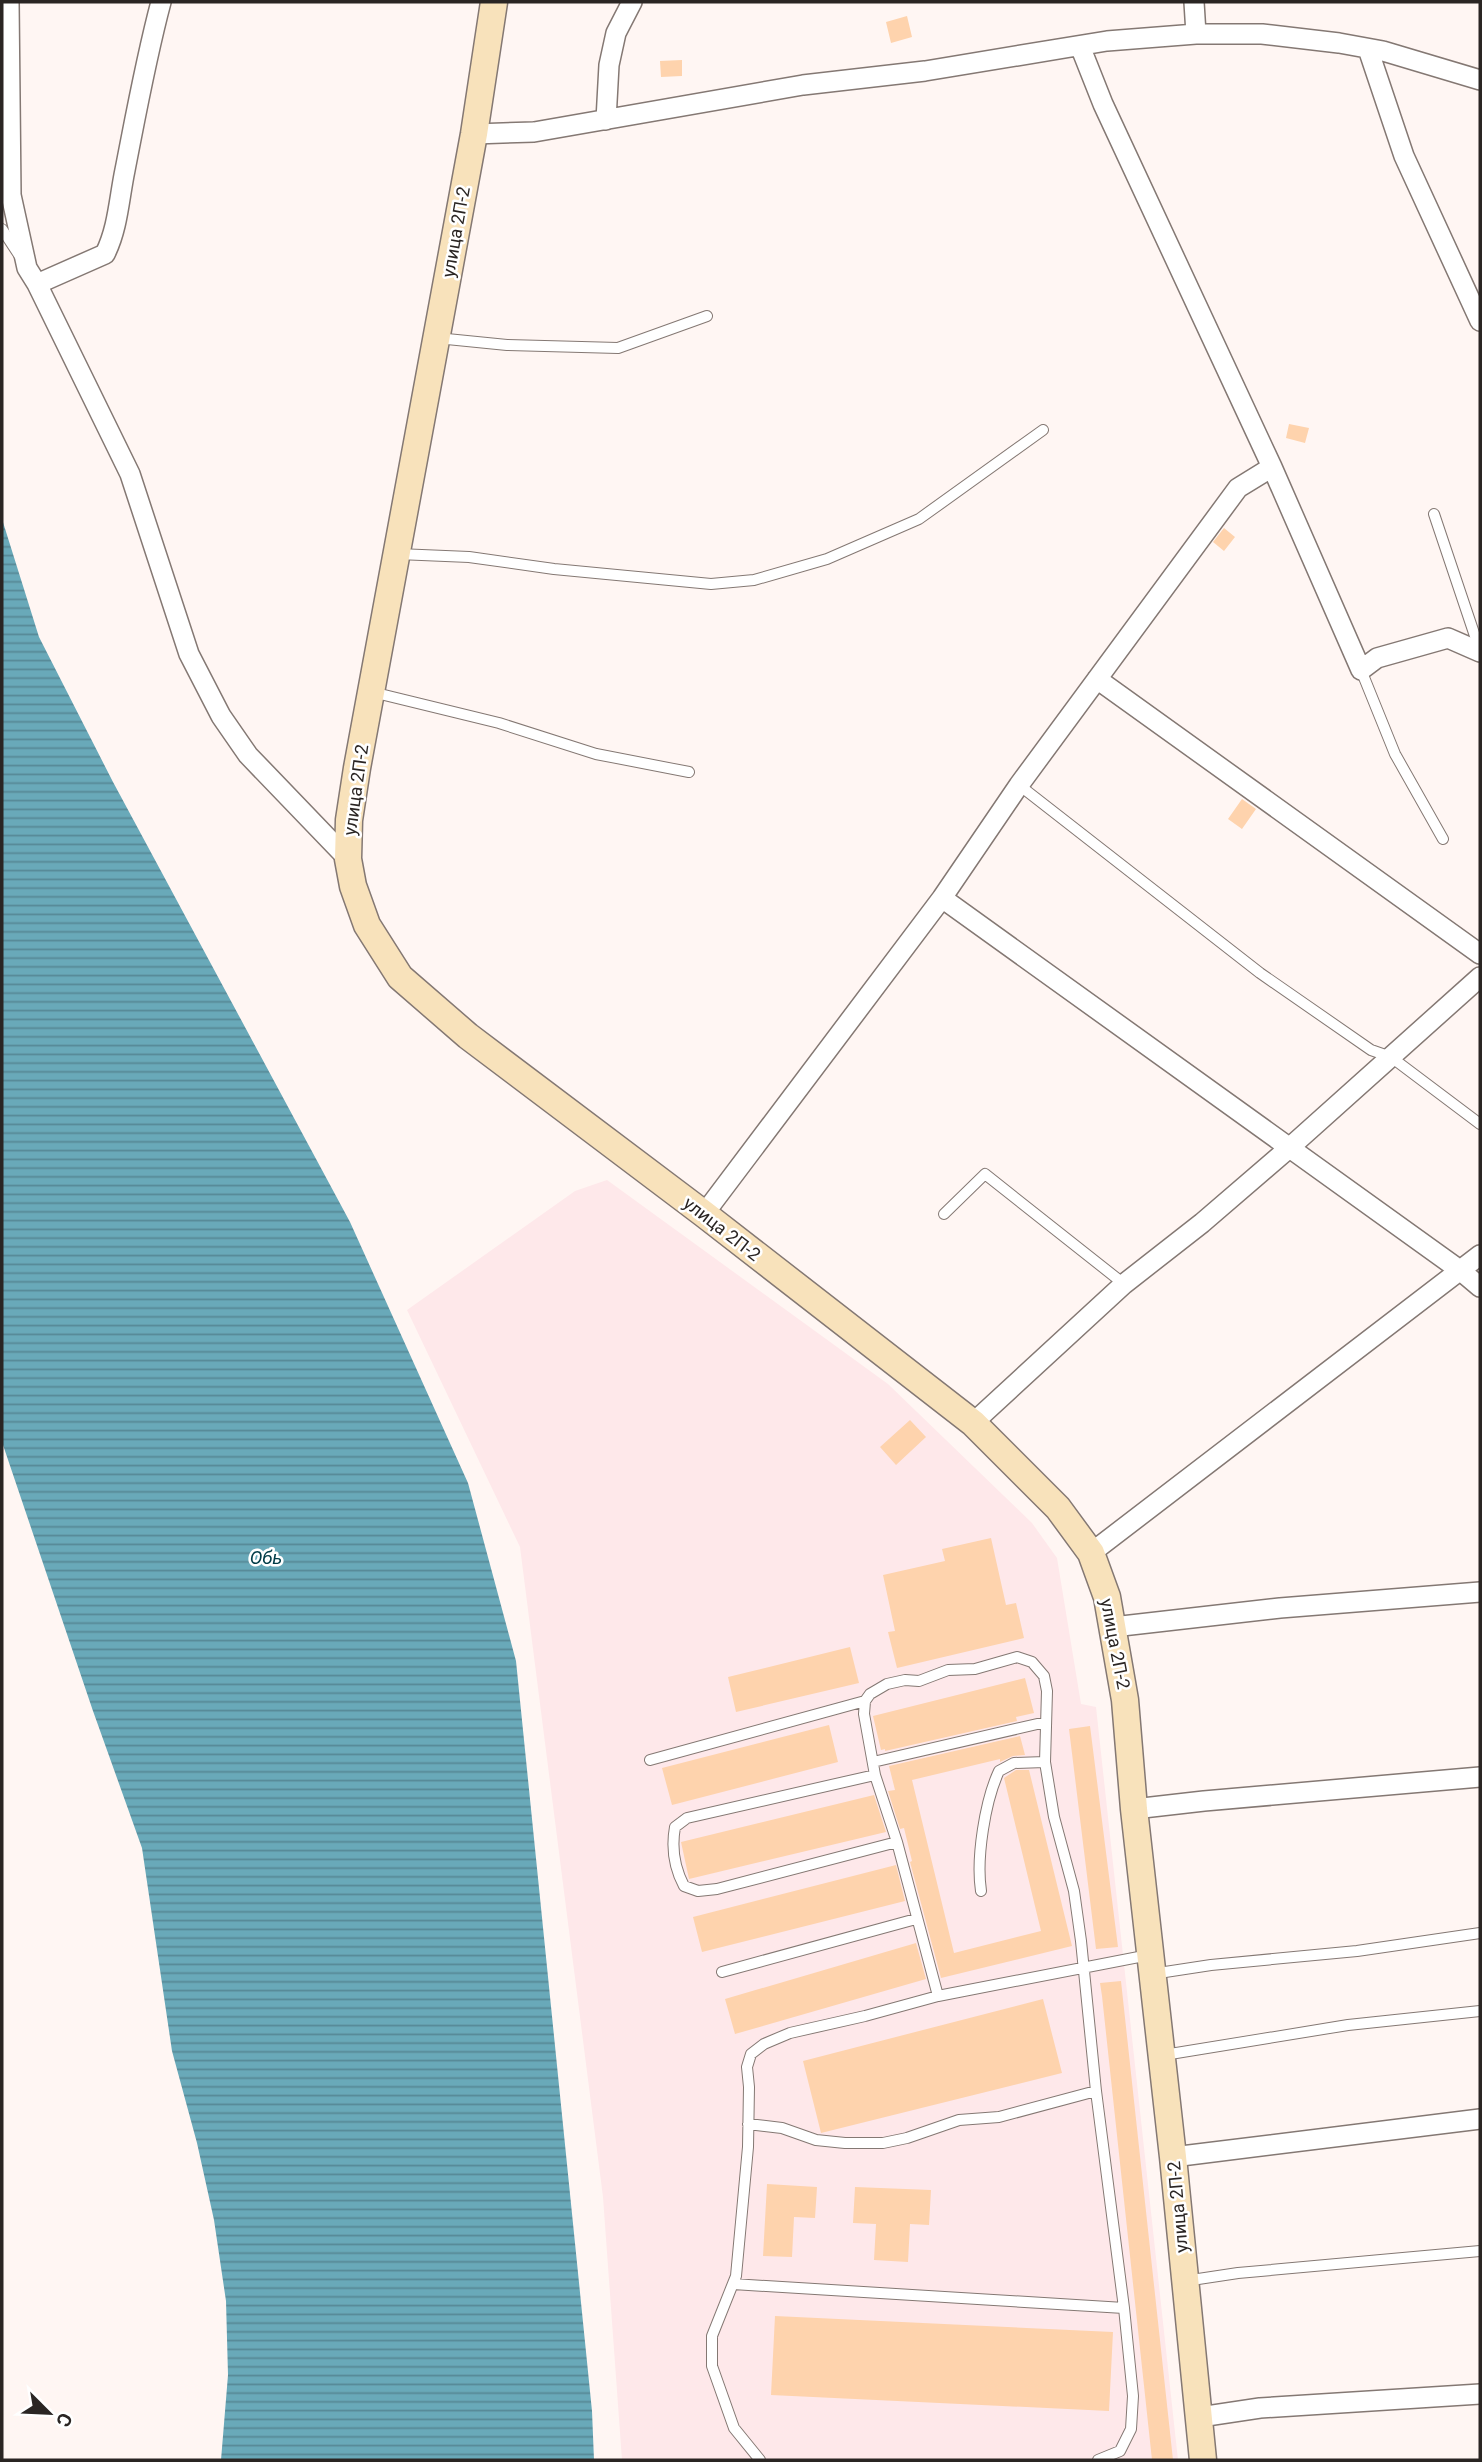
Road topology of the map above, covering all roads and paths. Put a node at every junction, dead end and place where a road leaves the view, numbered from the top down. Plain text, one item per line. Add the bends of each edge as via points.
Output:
1 (9, 2) edge
2 (161, 2) edge
3 (494, 2) edge
4 (632, 2) edge
5 (1194, 2) edge
6 (1196, 34) junction
7 (1080, 46) junction
8 (1368, 49) junction
9 (1480, 80) edge
10 (606, 120) junction
11 (474, 134) junction
12 (2, 229) edge
13 (32, 276) junction
14 (707, 316) dead end
15 (1480, 318) edge
16 (436, 338) junction
17 (1042, 430) dead end
18 (1272, 467) junction
19 (1434, 514) dead end
20 (397, 554) junction
21 (1480, 652) edge
22 (1360, 670) junction
23 (1097, 679) junction
24 (372, 691) junction
25 (690, 772) dead end
26 (1019, 785) junction
27 (1443, 839) dead end
28 (348, 859) junction
29 (942, 898) junction
30 (1480, 954) edge
31 (1480, 977) edge
32 (1391, 1057) junction
33 (1480, 1125) edge
34 (1288, 1149) junction
35 (704, 1214) junction
36 (944, 1214) dead end
37 (1480, 1255) edge
38 (1461, 1271) junction
39 (1124, 1284) junction
40 (1480, 1287) edge
41 (974, 1423) junction
42 (1091, 1553) junction
43 (1480, 1592) edge
44 (1113, 1627) junction
45 (864, 1701) junction
46 (1046, 1722) junction
47 (650, 1760) dead end
48 (873, 1762) junction
49 (1045, 1762) junction
50 (875, 1775) junction
51 (1480, 1777) edge
52 (1134, 1810) junction
53 (897, 1842) junction
54 (981, 1891) dead end
55 (916, 1919) junction
56 (1480, 1933) edge
57 (1151, 1965) junction
58 (1083, 1968) junction
59 (722, 1972) dead end
60 (938, 1996) junction
61 (1480, 2011) edge
62 (1161, 2056) junction
63 (1096, 2091) junction
64 (1480, 2119) edge
65 (748, 2124) junction
66 (1173, 2157) junction
67 (1480, 2251) edge
68 (1185, 2281) junction
69 (733, 2284) junction
70 (1124, 2308) junction
71 (1480, 2394) edge
72 (1200, 2417) junction
73 (761, 2460) edge
74 (1098, 2460) edge
75 (1203, 2460) edge

1 - 13 street via 12,195
2 - 13 street via 144,68 114,235 106,254
3 - 11 main road, улица 2П-2
4 - 10 street via 616,33
5 - 6 street
6 - 7 street
6 - 8 street via 1262,34
7 - 10 street via 803,85
7 - 18 street
8 - 9 street
8 - 15 street via 1404,156
10 - 11 street via 534,132
11 - 16 main road, улица 2П-2
12 - 13 lane
13 - 28 street via 130,474 188,654 221,716 248,755
14 - 16 lane via 618,348
16 - 20 main road, улица 2П-2
17 - 20 lane via 919,519 827,559 754,580 711,584 469,557
18 - 22 street
18 - 23 street via 1238,488
19 - 21 lane
20 - 24 main road, улица 2П-2
21 - 22 street via 1448,638 1377,658
22 - 27 lane via 1395,754
23 - 26 street
23 - 30 street
24 - 25 lane via 499,723 596,754
24 - 28 main road, улица 2П-2 via 349,820
26 - 29 street
26 - 32 lane via 1260,973 1371,1050
28 - 35 main road, улица 2П-2 via 367,925 400,977 468,1037
29 - 34 street
29 - 35 street
31 - 32 street
32 - 33 lane
32 - 34 street
34 - 38 street
34 - 39 street
35 - 41 main road, улица 2П-2
36 - 39 lane via 985,1174
37 - 38 street
38 - 40 street
38 - 42 street
39 - 41 street
41 - 42 main road, улица 2П-2 via 1058,1508
42 - 44 main road, улица 2П-2
43 - 44 street
44 - 52 main road, улица 2П-2 via 1125,1700
45 - 46 lane via 887,1684 919,1681 948,1670 975,1669 1017,1657 1032,1662 1044,1676
45 - 47 lane
45 - 48 lane
46 - 48 lane
46 - 49 lane
48 - 50 lane
49 - 54 lane via 1014,1763 999,1771 985,1818 978,1872
49 - 58 lane via 1074,1891
50 - 53 lane
50 - 53 lane via 687,1818 675,1827 677,1873 684,1886 698,1891 717,1889
51 - 52 street
52 - 57 main road, улица 2П-2
53 - 55 lane
55 - 59 lane
55 - 60 lane
56 - 57 lane via 1357,1951 1211,1965
57 - 58 lane
57 - 62 main road, улица 2П-2
58 - 60 lane
58 - 63 lane
60 - 65 lane via 790,2033 764,2044 751,2054 747,2067
61 - 62 lane via 1348,2025
62 - 66 main road, улица 2П-2
63 - 65 lane via 999,2117 959,2120 883,2143 816,2140 782,2128
63 - 70 lane
64 - 66 street
65 - 69 lane
66 - 68 main road, улица 2П-2
67 - 68 lane
68 - 72 main road, улица 2П-2
69 - 70 lane
69 - 73 lane via 712,2336 712,2366 734,2428
70 - 74 lane via 1133,2396 1131,2429 1120,2451
71 - 72 street via 1260,2408
72 - 75 main road, улица 2П-2

